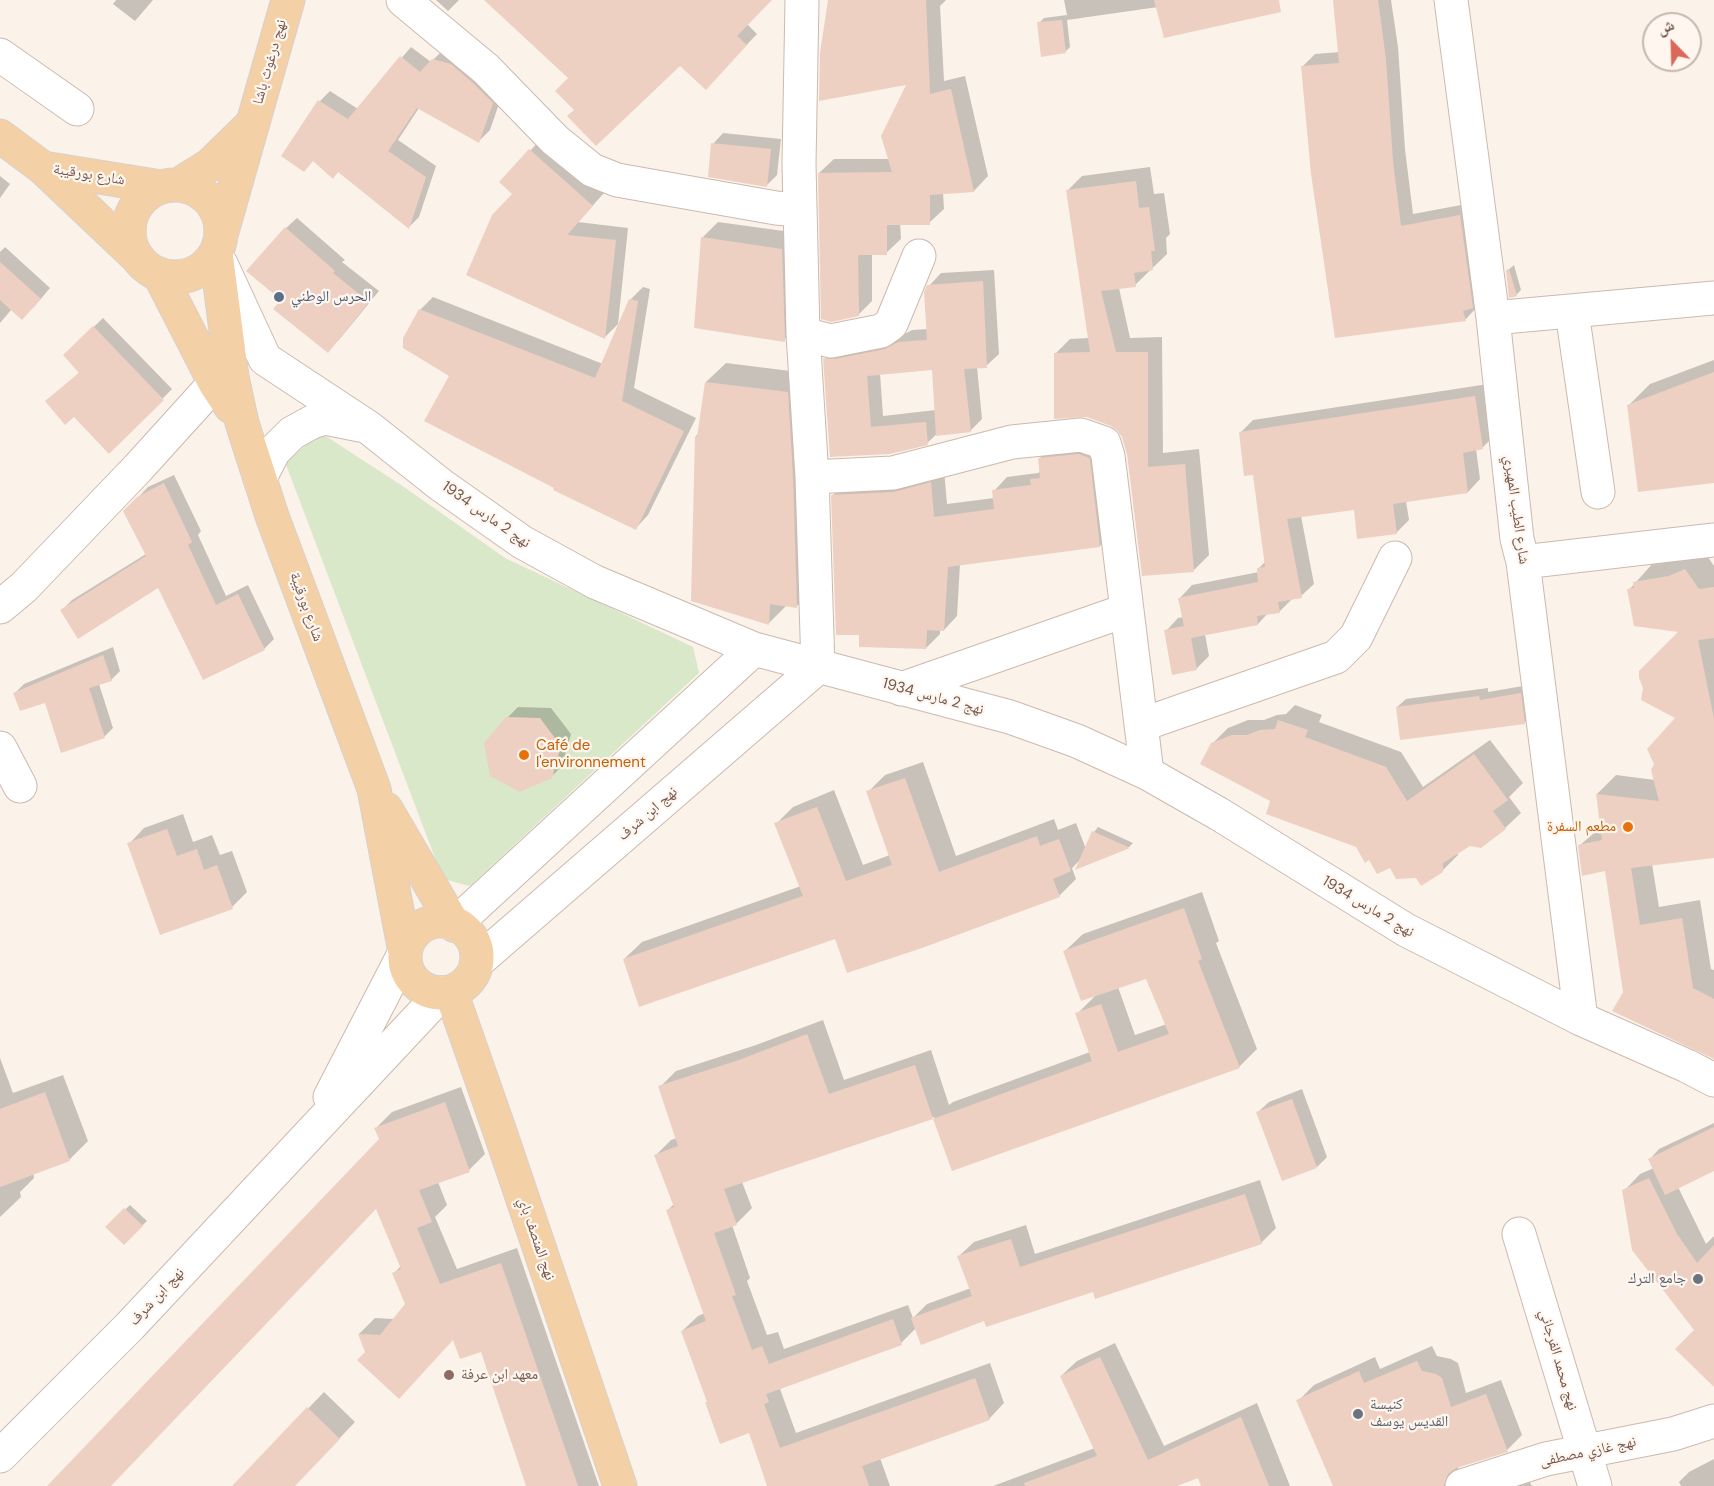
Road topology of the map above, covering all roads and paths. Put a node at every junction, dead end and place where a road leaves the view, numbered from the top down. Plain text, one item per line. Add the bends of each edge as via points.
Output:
1 (288, 0) edge
2 (403, 0) edge
3 (802, 0) edge
4 (1452, 0) edge
5 (0, 55) edge
6 (77, 109) dead end
7 (252, 124) junction
8 (0, 136) edge
9 (43, 168) junction
10 (169, 186) junction
11 (800, 210) junction
12 (218, 244) junction
13 (919, 256) dead end
14 (149, 267) junction
15 (1714, 298) edge
16 (1572, 312) junction
17 (1493, 318) junction
18 (803, 334) junction
19 (223, 380) junction
20 (368, 427) junction
21 (812, 477) junction
22 (260, 478) junction
23 (1598, 492) dead end
24 (1714, 540) edge
25 (1395, 558) dead end
26 (1523, 562) junction
27 (0, 607) edge
28 (1127, 610) junction
29 (754, 650) junction
30 (818, 667) junction
31 (901, 689) junction
32 (1141, 725) junction
33 (0, 748) edge
34 (1147, 773) junction
35 (20, 786) dead end
36 (374, 789) junction
37 (454, 925) junction
38 (405, 952) junction
39 (477, 962) junction
40 (447, 993) junction
41 (1581, 1019) junction
42 (1714, 1080) edge
43 (310, 1135) junction
44 (1519, 1234) dead end
45 (1714, 1421) edge
46 (1584, 1451) junction
47 (0, 1456) edge
48 (620, 1486) edge
49 (1462, 1486) edge
50 (1595, 1486) edge

1 - 7 main road, نهج درغوث باشا
2 - 11 street via 486,69 555,140 592,170 627,182
3 - 11 street
4 - 17 street, شارع الطيب المهيري
5 - 6 street
7 - 10 main road, نهج درغوث باشا via 210,165
7 - 12 main road, نهج درغوث باشا
8 - 9 main road
9 - 10 main road, شارع بورقيبة
9 - 14 main road, شارع بورقيبة
10 - 12 main road via 193,189 215,207 220,221
10 - 14 main road via 148,195 131,218 132,247
11 - 18 street
12 - 14 main road via 207,264 197,272 171,277
12 - 19 main road, شارع بورقيبة
12 - 20 street, نهج 2 مارس 1934 via 265,359
13 - 18 street via 891,324 881,331 831,340
14 - 19 main road, شارع بورقيبة
15 - 16 street
16 - 17 street
16 - 23 street
17 - 26 street, شارع الطيب المهيري via 1517,539
18 - 21 street
19 - 22 main road, شارع بورقيبة
19 - 27 street via 24,587
20 - 22 street via 326,418 312,422 292,433 274,452
20 - 29 street, نهج 2 مارس 1934 via 522,542 595,582
21 - 28 street via 893,473 1012,442 1081,435 1104,443
21 - 30 street
22 - 36 main road, شارع بورقيبة
24 - 26 street
25 - 32 street via 1356,637 1336,657
26 - 41 street, شارع الطيب المهيري
28 - 31 street
28 - 32 street
29 - 30 street, نهج 2 مارس 1934
29 - 37 street
30 - 31 street, نهج 2 مارس 1934
30 - 39 street, نهج ابن شرف
31 - 34 street, نهج 2 مارس 1934 via 1010,717 1077,741
32 - 34 street
33 - 35 street
34 - 41 street, نهج 2 مارس 1934 via 1406,930
36 - 37 main road, شارع بورقيبة
36 - 38 main road, شارع بورقيبة
37 - 38 main road via 446,921 425,925 409,940
37 - 39 main road via 466,930 472,939
38 - 40 main road via 407,972 413,981 434,993
38 - 43 street, نهج ابن شرف
39 - 40 main road via 467,983
40 - 43 street, نهج ابن شرف
40 - 48 main road, نهج المنصف باي via 500,1129
41 - 42 street, نهج 2 مارس 1934
43 - 47 street, نهج ابن شرف via 130,1326
44 - 46 street, نهج محمد الفرجاني
45 - 46 street, نهج غازي مصطفى via 1673,1434
46 - 49 street, نهج غازي مصطفى
46 - 50 street, نهج محمد الفرجاني

